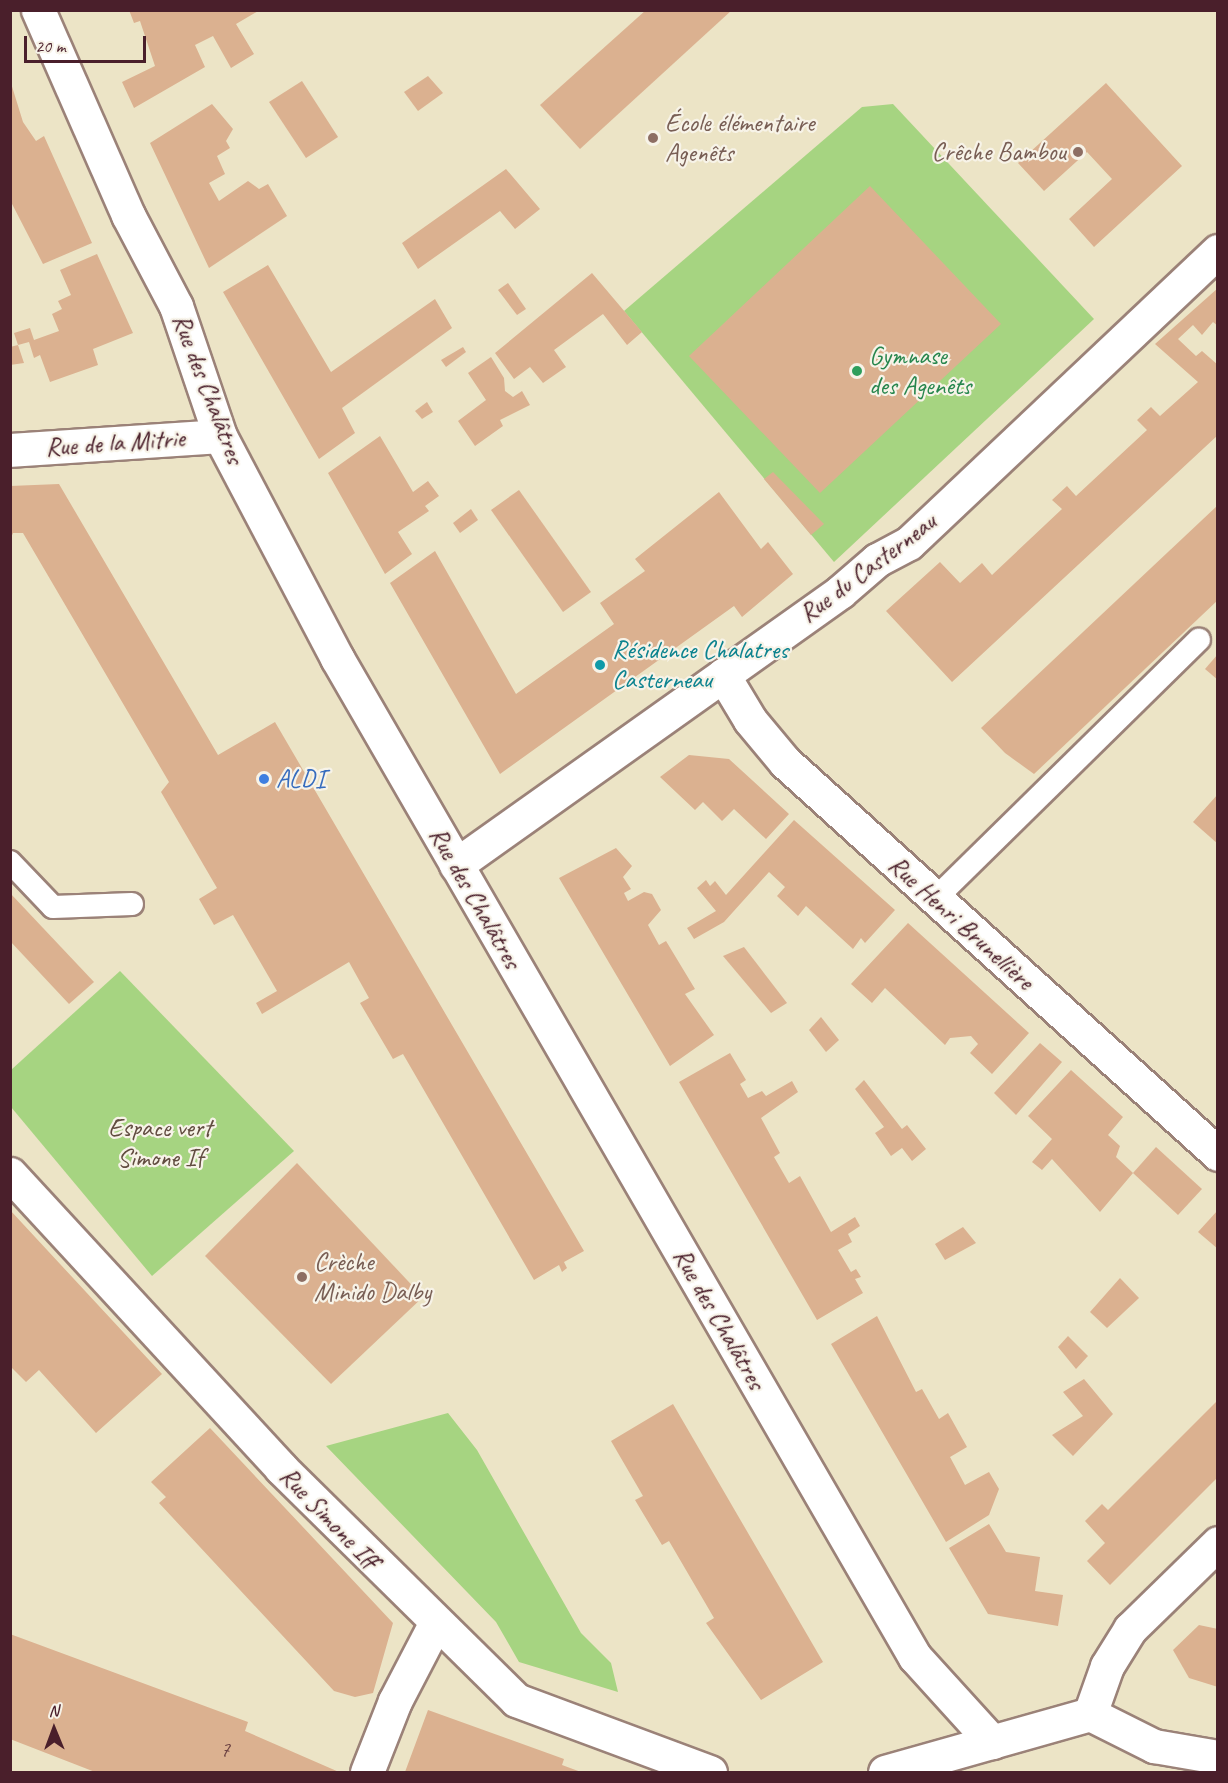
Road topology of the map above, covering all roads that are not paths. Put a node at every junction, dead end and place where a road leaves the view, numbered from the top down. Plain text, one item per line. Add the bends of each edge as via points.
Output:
1 (38, 10) edge
2 (1218, 251) edge
3 (220, 436) junction
4 (10, 450) edge
5 (1199, 640) dead end
6 (723, 675) junction
7 (10, 862) edge
8 (456, 865) junction
9 (935, 899) junction
10 (132, 904) dead end
11 (1218, 1154) edge
12 (10, 1174) edge
13 (1218, 1543) edge
14 (435, 1624) junction
15 (1090, 1714) junction
16 (992, 1742) junction
17 (1218, 1757) edge
18 (367, 1773) edge
19 (710, 1773) edge
20 (885, 1773) edge
21 (977, 1773) edge

1 - 3 street, Rue des Chalâtres via 128,214 176,306
2 - 6 street, Rue du Casterneau via 909,543 877,560
3 - 4 street, Rue de la Mitrie
3 - 8 street, Rue des Chalâtres via 337,658
5 - 9 lane
6 - 8 street, Rue du Casterneau
6 - 9 street, Rue Henri Brunellière via 750,720 785,762
7 - 10 lane via 53,907
8 - 16 street, Rue des Chalâtres via 915,1657
9 - 11 street, Rue Henri Brunellière
12 - 14 street, Rue Simone Iff via 266,1452
13 - 15 street via 1130,1629 1107,1666
14 - 18 street via 395,1701
14 - 19 street, Rue Simone Iff via 516,1700
15 - 16 street
15 - 17 street via 1154,1746
16 - 20 street
16 - 21 street

